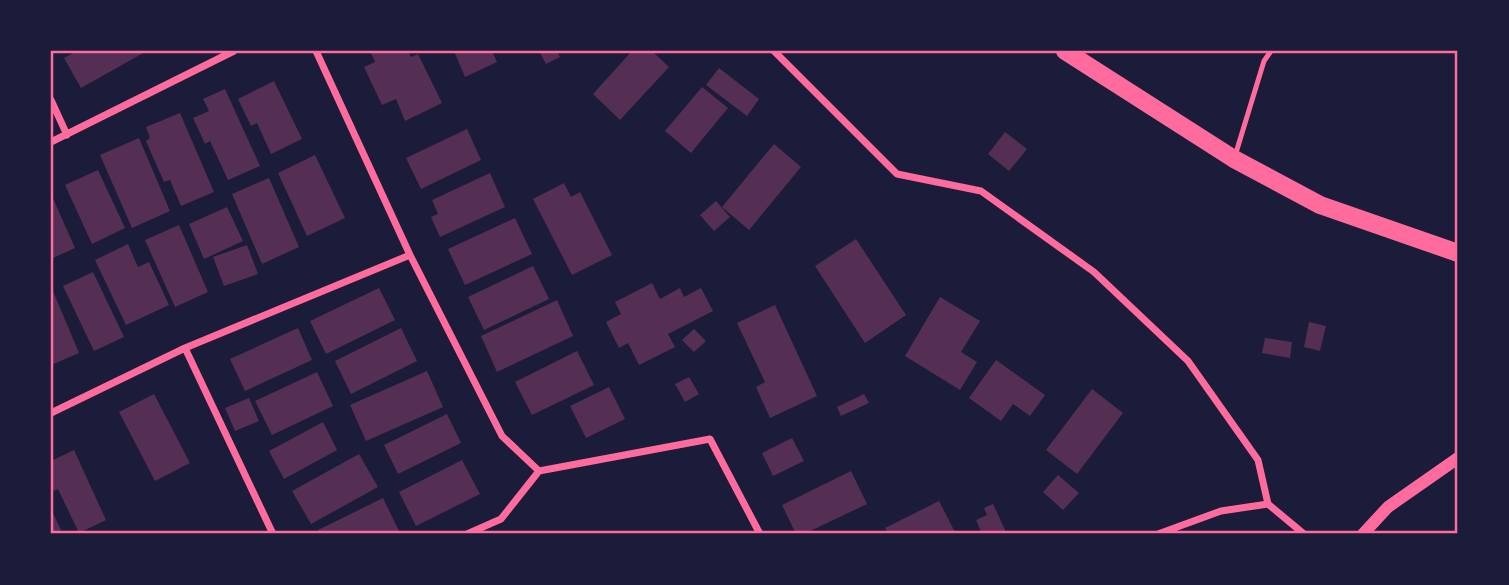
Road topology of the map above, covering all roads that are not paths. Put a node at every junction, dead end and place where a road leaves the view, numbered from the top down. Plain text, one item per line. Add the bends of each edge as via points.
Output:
1 (234, 51) edge
2 (316, 51) edge
3 (774, 51) edge
4 (1065, 51) edge
5 (1271, 51) edge
6 (51, 100) edge
7 (67, 135) junction
8 (51, 142) edge
9 (1234, 159) junction
10 (1458, 253) edge
11 (410, 255) junction
12 (185, 348) junction
13 (51, 413) edge
14 (1458, 458) edge
15 (539, 471) junction
16 (1268, 504) junction
17 (273, 534) edge
18 (467, 534) edge
19 (760, 534) edge
20 (1158, 534) edge
21 (1304, 534) edge
22 (1363, 534) edge

1 - 7 street
2 - 11 street
3 - 16 street via 897,174 981,191 1094,271 1188,361 1258,460
4 - 9 main road
5 - 9 lane
6 - 7 street
7 - 8 street
9 - 10 main road via 1320,205
11 - 12 street
11 - 15 street via 502,436
12 - 13 street
12 - 17 street
14 - 22 street via 1388,507
15 - 18 street via 500,519
15 - 19 street via 710,439
16 - 20 street via 1221,511
16 - 21 street

